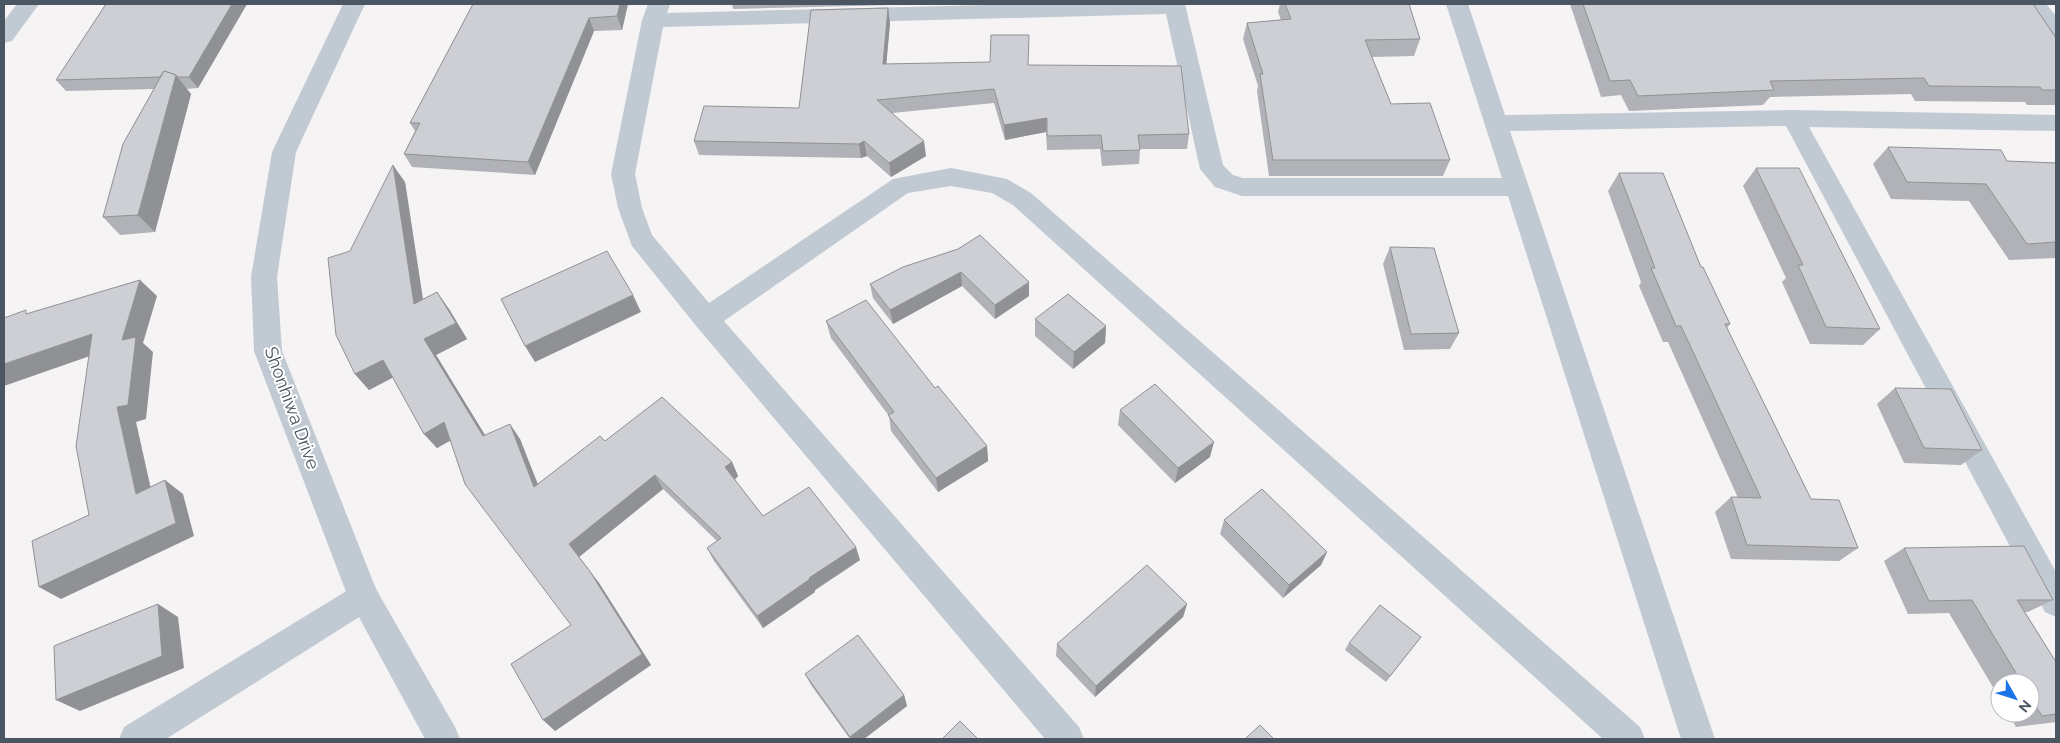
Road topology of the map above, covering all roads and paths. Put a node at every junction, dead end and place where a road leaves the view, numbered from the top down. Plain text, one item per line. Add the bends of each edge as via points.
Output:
1 (28, 4) edge
2 (354, 4) edge
3 (1457, 4) edge
4 (2035, 4) edge
5 (1174, 5) edge
6 (656, 12) edge
7 (2056, 31) edge
8 (4, 36) edge
9 (1793, 118) junction
10 (1497, 123) junction
11 (2056, 123) edge
12 (1518, 187) junction
13 (706, 319) junction
14 (364, 597) junction
15 (2056, 602) edge
16 (136, 739) edge
17 (443, 739) edge
18 (1067, 739) edge
19 (1628, 739) edge
20 (1698, 739) edge

1 - 8 street
2 - 14 street, Shonhiwa Drive via 284,152 264,277 268,351
3 - 10 street
4 - 7 street
5 - 6 street
5 - 12 street via 1212,169 1224,181 1242,187
6 - 13 street via 623,174 641,239
9 - 10 street
9 - 11 street
9 - 15 street
10 - 12 street
12 - 20 street
13 - 18 street
13 - 19 street via 902,185 951,177 998,185 1022,199
14 - 16 street
14 - 17 street, Shonhiwa Drive

